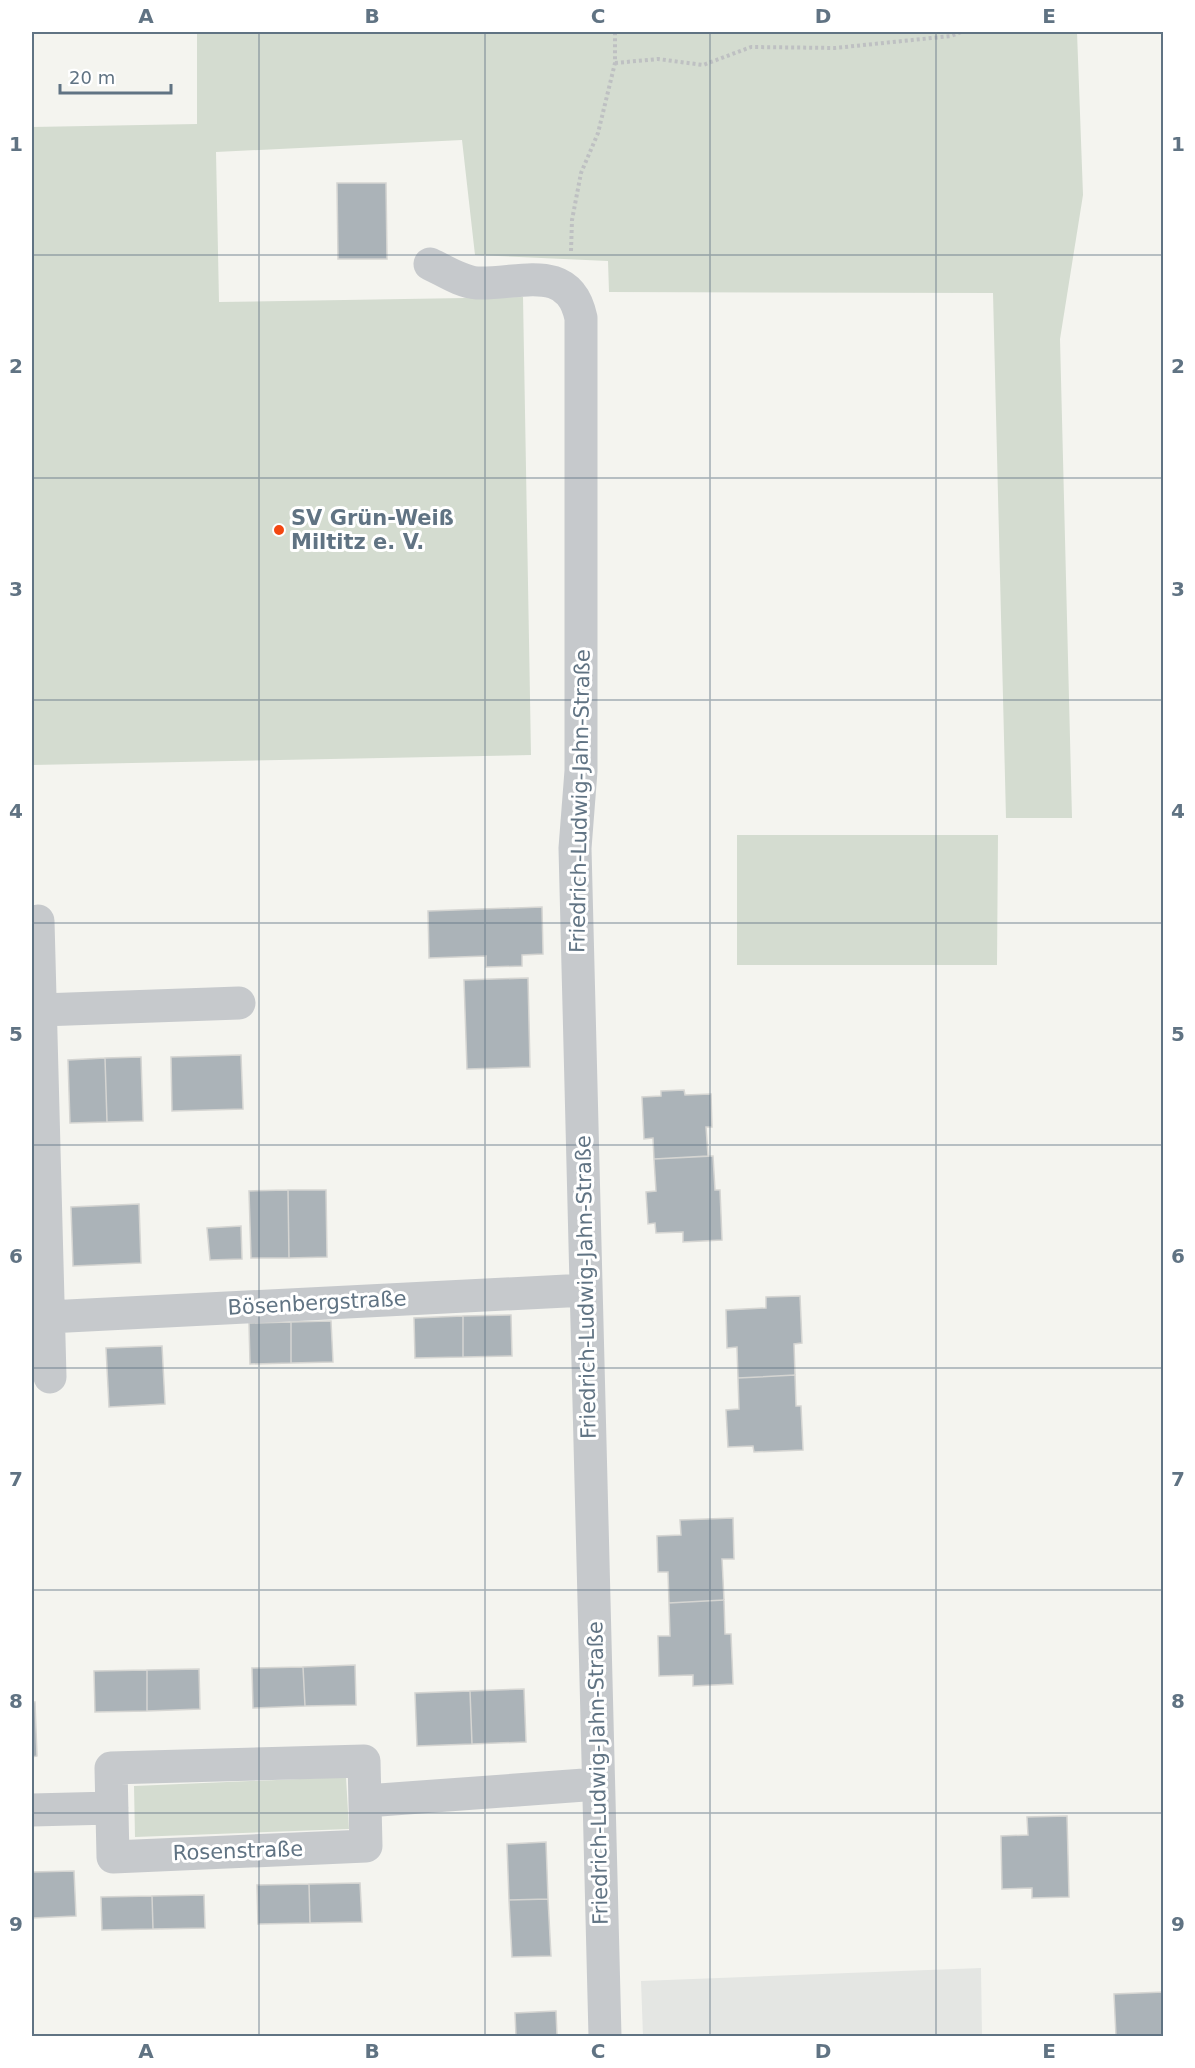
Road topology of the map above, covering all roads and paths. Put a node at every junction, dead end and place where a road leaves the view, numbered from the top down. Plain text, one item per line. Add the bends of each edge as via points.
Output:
1 (615, 32) edge
2 (961, 32) edge
3 (615, 63) junction
4 (430, 264) dead end
5 (570, 291) junction
6 (38, 921) dead end
7 (239, 1003) dead end
8 (41, 1010) junction
9 (586, 1290) junction
10 (48, 1317) junction
11 (50, 1377) dead end
12 (598, 1784) junction
13 (366, 1801) junction
14 (112, 1808) junction
15 (32, 1810) edge
16 (605, 2037) edge

1 - 3 path
2 - 3 path via 835,48 751,47 704,65 658,59
3 - 5 path via 598,133 581,173 572,220
4 - 5 street via 476,283 539,279 558,283
5 - 9 street, Friedrich-Ludwig-Jahn-Straße via 581,318 581,771 575,848
6 - 8 street
7 - 8 street
8 - 10 street
9 - 10 street, Bösenbergstraße
9 - 12 street, Friedrich-Ludwig-Jahn-Straße
10 - 11 street
12 - 13 street
12 - 16 street, Friedrich-Ludwig-Jahn-Straße
13 - 14 street, Rosenstraße via 364,1761 341,1761 111,1768
13 - 14 street, Rosenstraße via 366,1846 113,1857
14 - 15 street

